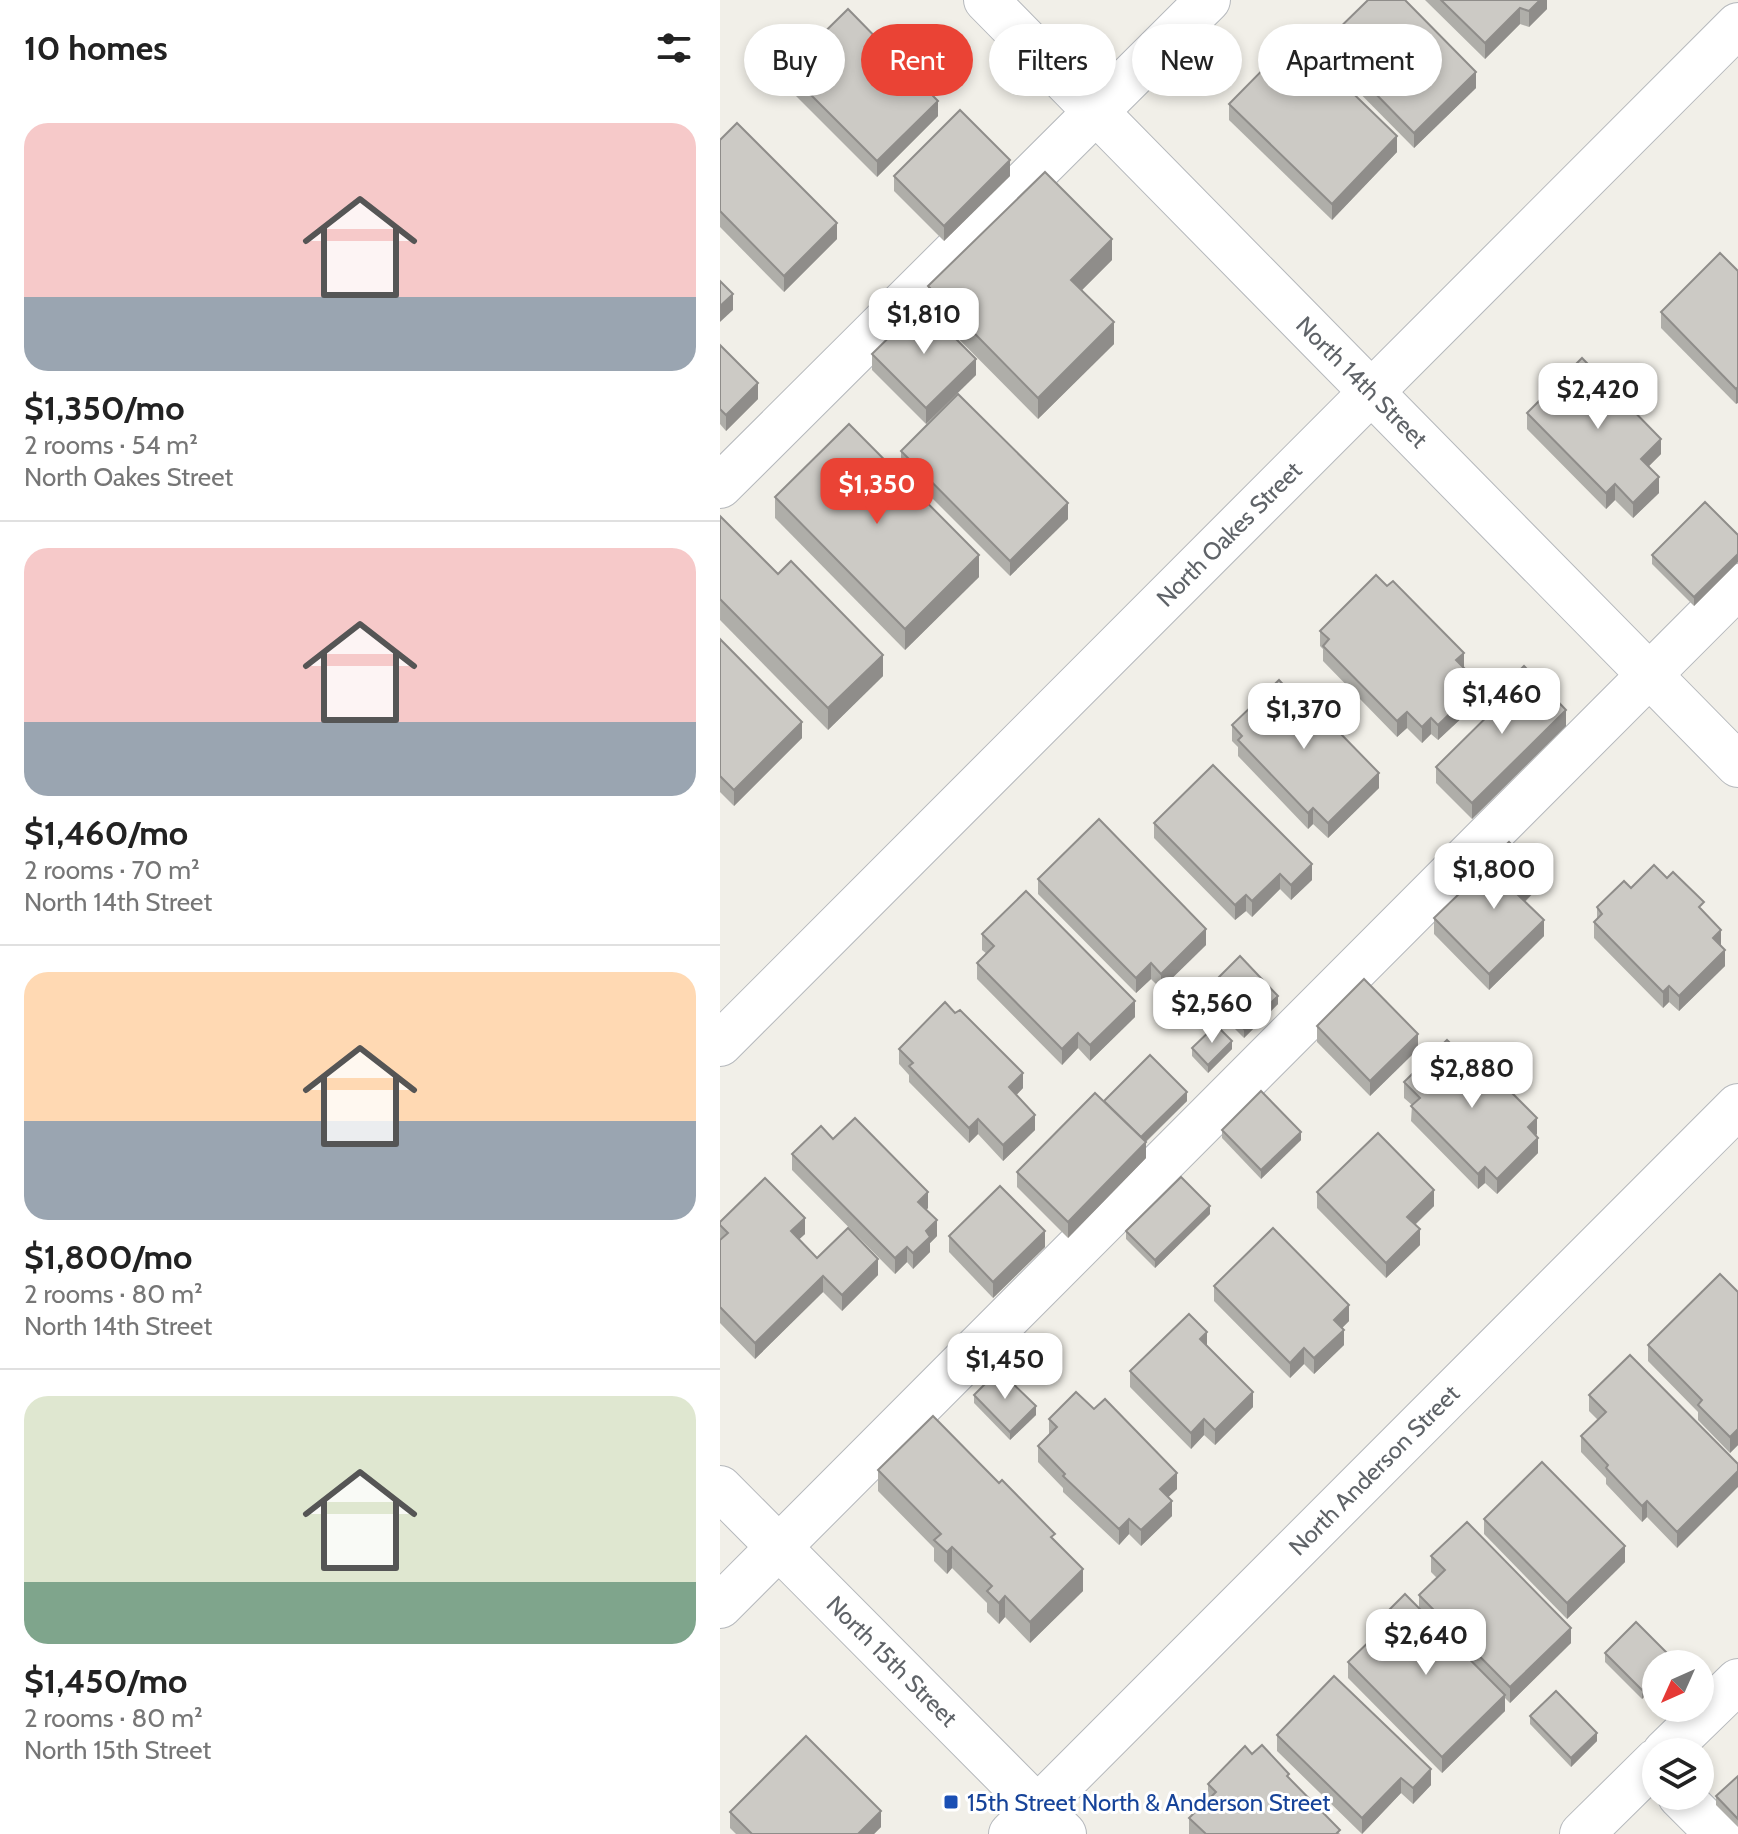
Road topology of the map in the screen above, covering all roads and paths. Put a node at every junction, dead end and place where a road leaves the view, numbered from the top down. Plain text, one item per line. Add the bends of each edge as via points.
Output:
1 (986, 0) edge
2 (1208, 0) edge
3 (1738, 25) edge
4 (1097, 113) junction
5 (1372, 391) junction
6 (720, 486) edge
7 (1738, 586) edge
8 (1650, 674) junction
9 (1738, 765) edge
10 (720, 1044) edge
11 (1738, 1106) edge
12 (720, 1488) edge
13 (779, 1547) junction
14 (720, 1606) edge
15 (1738, 1681) edge
16 (1689, 1738) edge
17 (1642, 1786) edge
18 (1697, 1810) edge
19 (1037, 1825) edge
20 (1582, 1834) edge
21 (1718, 1834) edge

1 - 4 street, North 14th Street
2 - 4 street
3 - 5 street, North Oakes Street
4 - 5 street, North 14th Street
4 - 6 street
5 - 8 street, North 14th Street
5 - 10 street, North Oakes Street
7 - 8 street
8 - 9 street, North 14th Street
8 - 13 street
11 - 19 street, North Anderson Street
12 - 13 street, North 15th Street
13 - 14 street
13 - 19 street, North 15th Street
15 - 16 street
17 - 20 street
18 - 21 street

